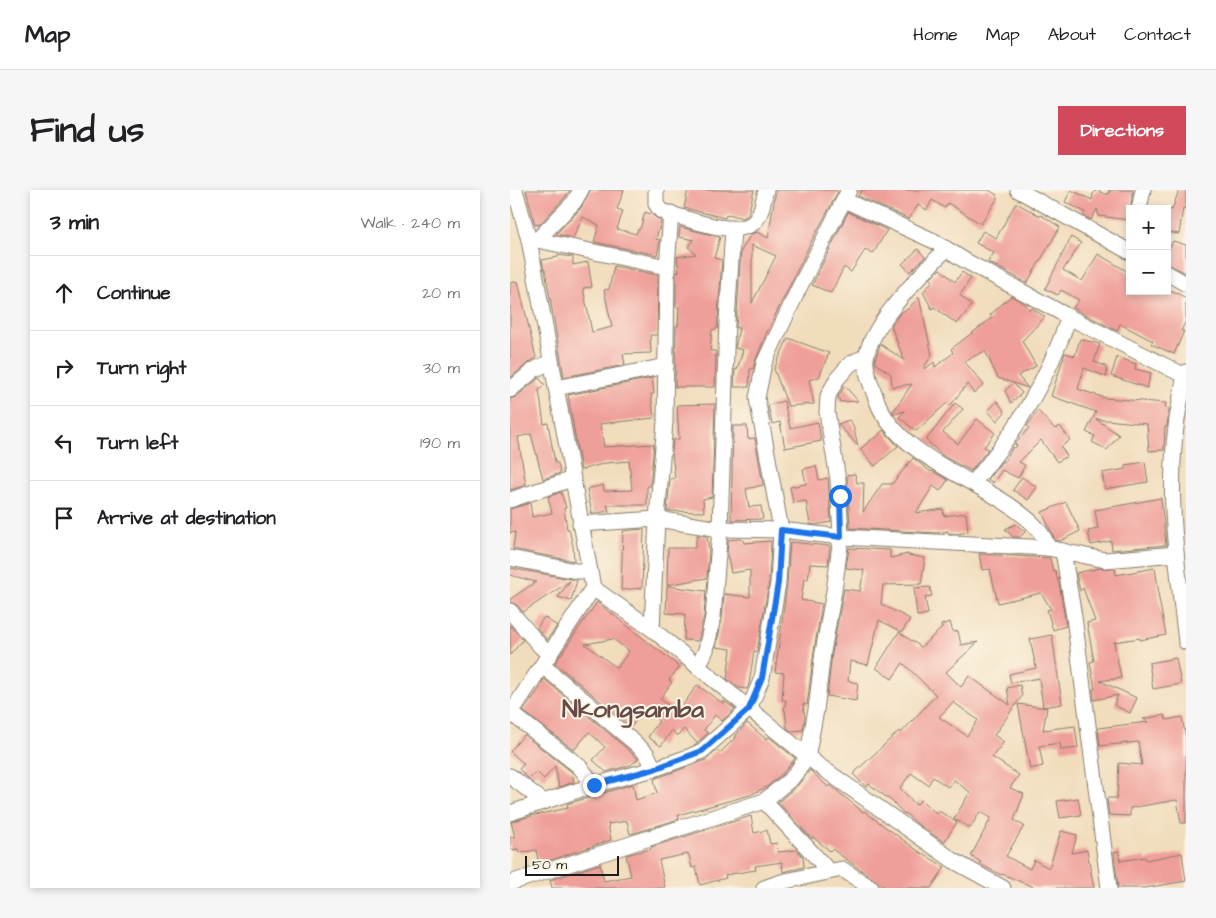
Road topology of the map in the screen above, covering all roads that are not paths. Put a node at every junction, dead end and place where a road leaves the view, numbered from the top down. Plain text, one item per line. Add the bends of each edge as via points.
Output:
1 (515, 190) edge
2 (581, 190) edge
3 (656, 190) edge
4 (766, 190) edge
5 (1018, 190) edge
6 (1143, 190) edge
7 (846, 195) edge
8 (1042, 196) edge
9 (1140, 205) edge
10 (671, 213) junction
11 (733, 229) junction
12 (533, 240) junction
13 (946, 249) junction
14 (1127, 250) edge
15 (667, 267) junction
16 (1171, 275) edge
17 (1186, 284) edge
18 (1069, 317) junction
19 (866, 356) junction
20 (550, 362) junction
21 (666, 366) junction
22 (1185, 374) edge
23 (556, 388) junction
24 (510, 390) edge
25 (572, 479) junction
26 (974, 483) junction
27 (510, 500) edge
28 (657, 519) junction
29 (580, 524) junction
30 (720, 529) junction
31 (781, 530) junction
32 (841, 537) junction
33 (1048, 548) junction
34 (1064, 551) junction
35 (1176, 554) junction
36 (510, 558) edge
37 (590, 571) junction
38 (593, 588) junction
39 (510, 611) edge
40 (652, 629) junction
41 (1186, 642) edge
42 (546, 660) junction
43 (698, 667) junction
44 (749, 709) junction
45 (510, 714) edge
46 (807, 758) junction
47 (654, 769) junction
48 (510, 776) edge
49 (594, 785) junction
50 (764, 801) junction
51 (544, 802) junction
52 (510, 813) edge
53 (829, 871) junction
54 (510, 882) edge
55 (764, 888) edge
56 (870, 888) edge
57 (1003, 888) edge
58 (1109, 888) edge

1 - 12 street
2 - 12 street via 574,202
3 - 10 street via 656,204 661,211
4 - 11 street via 754,222
5 - 8 street
6 - 9 street
7 - 13 street via 876,216 916,232
7 - 31 street via 764,362 759,382 757,398
8 - 14 street
10 - 11 street
10 - 15 street
11 - 30 street
12 - 15 street
12 - 20 street
13 - 18 street
13 - 19 street via 890,311
15 - 21 street
16 - 17 street
18 - 22 street
18 - 26 street via 1050,364 1017,426
19 - 26 street via 872,388 889,424 924,454
19 - 32 street via 850,364 828,396
20 - 23 street
20 - 24 street via 534,370
21 - 23 street
21 - 28 street
22 - 35 street via 1173,451
23 - 25 street
25 - 27 street
25 - 29 street
26 - 33 street via 1028,517 1046,540
28 - 29 street
28 - 30 street
28 - 40 street
29 - 37 street
30 - 31 street
30 - 43 street via 713,617 708,643
31 - 32 street
31 - 44 street via 778,583 762,678
32 - 33 street
32 - 46 street
33 - 34 street
34 - 35 street via 1105,560
34 - 58 street
35 - 41 street
36 - 37 street
37 - 38 street
38 - 40 street
38 - 42 street
39 - 42 street via 541,647
40 - 43 street
42 - 45 street
42 - 47 street via 647,754
43 - 44 street
44 - 46 street
44 - 47 street via 702,751
45 - 49 street via 579,766
46 - 50 street via 792,778
46 - 57 street via 954,861
47 - 49 street
48 - 51 street
49 - 51 street
50 - 53 street
50 - 54 street
51 - 52 street
53 - 55 street
53 - 56 street via 842,869

